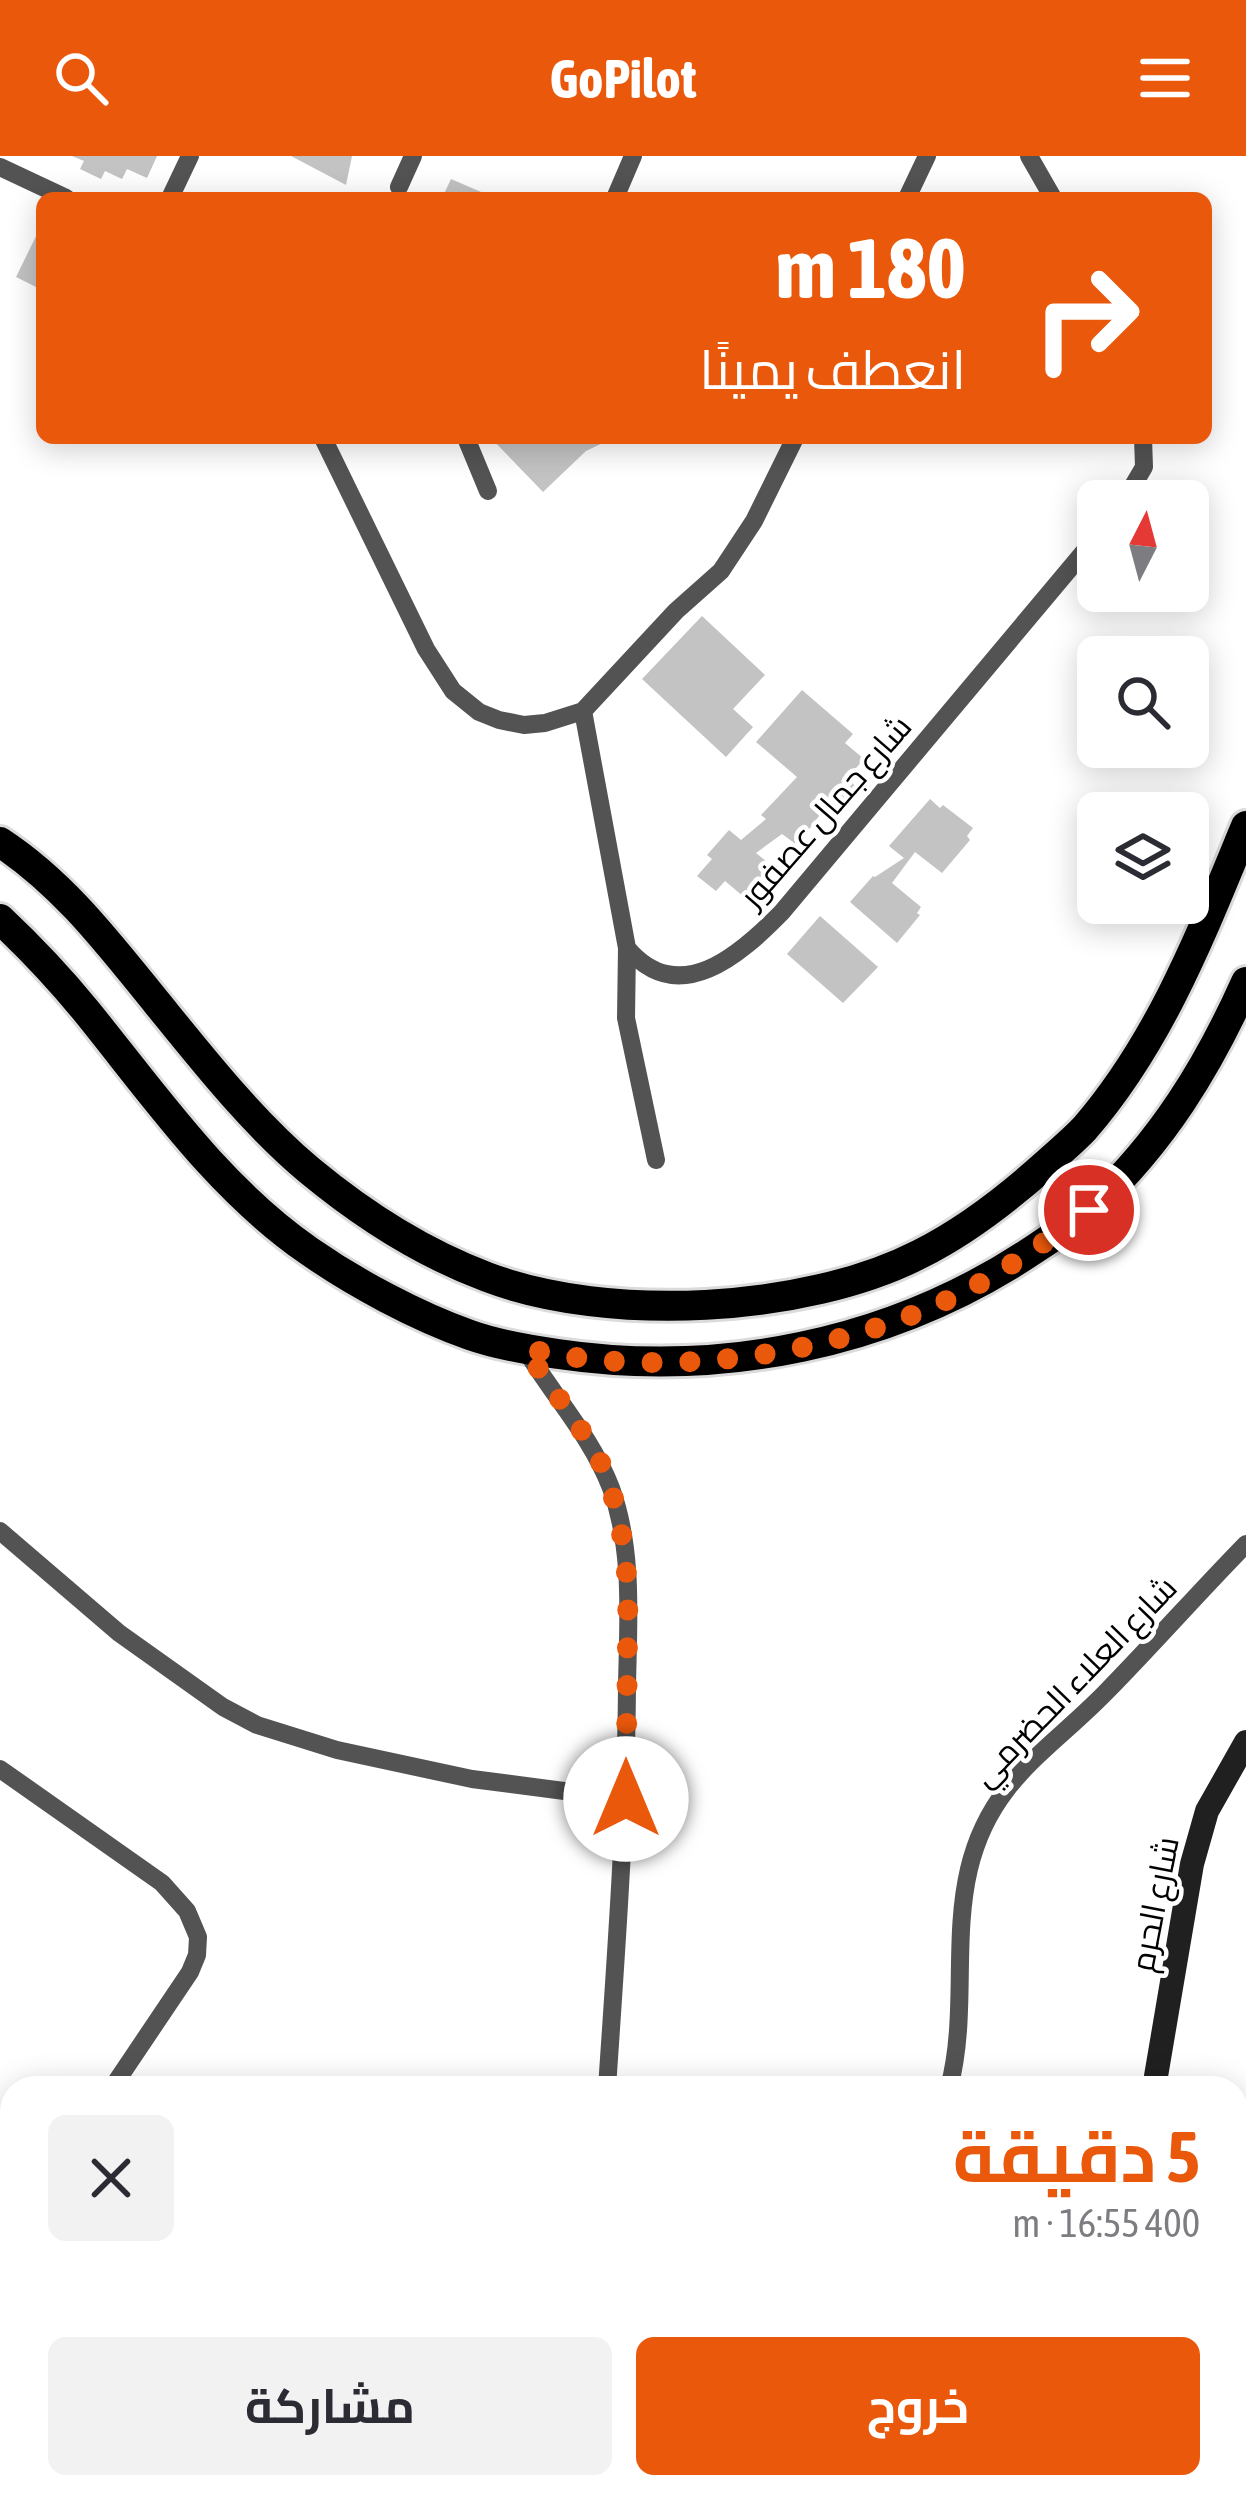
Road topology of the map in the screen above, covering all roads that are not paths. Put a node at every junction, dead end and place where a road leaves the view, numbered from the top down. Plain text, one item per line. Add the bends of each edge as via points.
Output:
1 (190, 156) edge
2 (412, 156) edge
3 (632, 156) edge
4 (927, 156) edge
5 (1029, 156) edge
6 (0, 167) edge
7 (399, 187) dead end
8 (53, 192) edge
9 (173, 192) edge
10 (617, 192) edge
11 (911, 192) edge
12 (1050, 192) edge
13 (326, 444) edge
14 (468, 444) edge
15 (792, 444) edge
16 (1143, 444) edge
17 (1136, 480) edge
18 (488, 491) dead end
19 (1077, 560) edge
20 (583, 711) junction
21 (1246, 826) edge
22 (0, 842) edge
23 (0, 919) edge
24 (627, 948) junction
25 (1246, 982) edge
26 (656, 1160) dead end
27 (525, 1349) junction
28 (0, 1531) edge
29 (1246, 1544) edge
30 (1246, 1742) edge
31 (0, 1769) edge
32 (626, 1799) junction
33 (120, 2076) edge
34 (609, 2076) edge
35 (953, 2076) edge
36 (1156, 2076) edge

1 - 9 street
2 - 7 street
3 - 10 street
4 - 11 street
5 - 12 street
6 - 8 street
13 - 20 street via 453,691 478,712 512,724
14 - 18 street
15 - 20 street via 721,571
16 - 17 street
19 - 24 street, شارع جمال عصفور via 764,931 708,970 675,977
20 - 24 street
21 - 22 main road via 1155,1029 1081,1132 1014,1192 919,1256 868,1275 785,1297 654,1306 488,1278 375,1219 259,1121 65,894
23 - 27 main road via 205,1159 276,1226 418,1312
24 - 26 street via 626,1018
25 - 27 main road via 1200,1076 1122,1178 1053,1237 961,1293 862,1332 739,1359 600,1360
27 - 32 street via 588,1440 619,1514 628,1585
28 - 32 street via 119,1633 257,1726 472,1779
29 - 35 street, شارع العلاء الحضرمي via 1024,1768 985,1820 962,1913
30 - 36 street, شارع الحرم via 1208,1811 1192,1864
31 - 33 street via 162,1883 188,1911 197,1955
32 - 34 street

